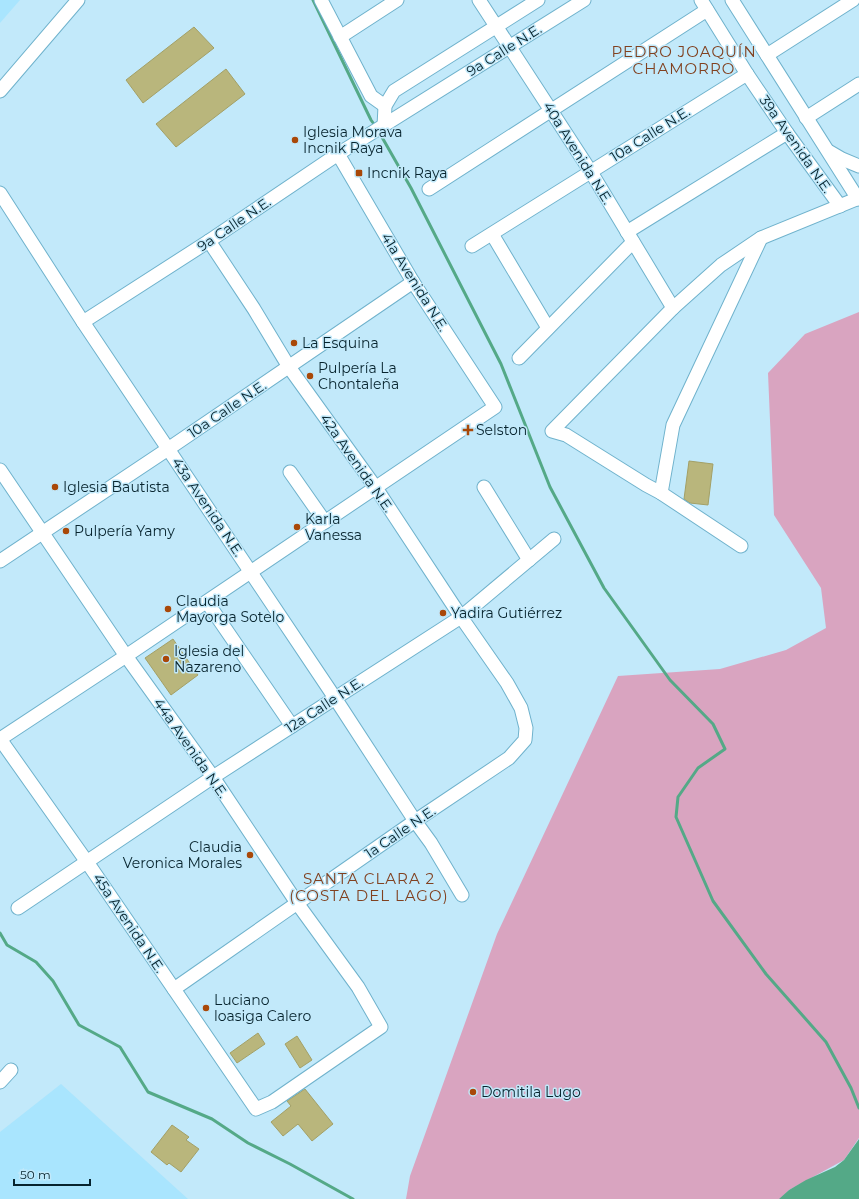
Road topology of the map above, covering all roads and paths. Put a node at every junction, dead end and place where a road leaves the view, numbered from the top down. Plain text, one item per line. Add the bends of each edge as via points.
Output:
1 (78, 0) edge
2 (321, 0) edge
3 (397, 0) edge
4 (479, 0) edge
5 (538, 0) edge
6 (584, 0) edge
7 (732, 0) edge
8 (853, 0) edge
9 (704, 5) edge
10 (496, 26) junction
11 (340, 37) junction
12 (510, 46) junction
13 (767, 56) junction
14 (747, 74) junction
15 (859, 84) edge
16 (0, 91) edge
17 (385, 106) junction
18 (551, 110) junction
19 (806, 118) junction
20 (380, 128) junction
21 (787, 133) junction
22 (827, 149) junction
23 (338, 154) junction
24 (859, 166) edge
25 (591, 172) junction
26 (429, 189) dead end
27 (0, 193) edge
28 (858, 199) edge
29 (840, 206) junction
30 (492, 234) junction
31 (630, 237) junction
32 (761, 238) junction
33 (209, 241) junction
34 (472, 246) dead end
35 (413, 282) junction
36 (673, 308) junction
37 (83, 322) junction
38 (548, 328) junction
39 (519, 358) dead end
40 (289, 367) junction
41 (168, 449) junction
42 (0, 470) edge
43 (290, 472) dead end
44 (484, 487) dead end
45 (376, 488) junction
46 (661, 493) junction
47 (325, 522) junction
48 (42, 532) junction
49 (554, 539) dead end
50 (741, 546) dead end
51 (0, 560) edge
52 (529, 560) junction
53 (251, 572) junction
54 (207, 602) junction
55 (461, 617) junction
56 (126, 656) junction
57 (507, 683) joint
58 (335, 698) junction
59 (292, 726) junction
60 (0, 739) edge
61 (213, 777) junction
62 (415, 821) junction
63 (87, 862) junction
64 (462, 895) dead end
65 (297, 903) junction
66 (18, 908) dead end
67 (174, 990) junction
68 (11, 1070) dead end
69 (0, 1082) edge
70 (256, 1109) joint

1 - 16 street
2 - 11 street
3 - 11 street
4 - 10 street, 40a Avenida N.E.
5 - 10 street, 9a Calle N.E.
6 - 12 street, 9a Calle N.E.
7 - 13 street, 39a Avenida N.E.
8 - 13 street
9 - 14 street, 39a Avenida N.E.
9 - 18 street
10 - 12 street, 40a Avenida N.E.
10 - 17 street, 9a Calle N.E. via 394,91
11 - 17 street via 370,96
12 - 18 street, 40a Avenida N.E.
12 - 20 street, 9a Calle N.E.
13 - 19 street, 39a Avenida N.E.
14 - 21 street, 39a Avenida N.E.
14 - 25 street, 10a Calle N.E.
15 - 19 street
17 - 20 street
18 - 25 street, 40a Avenida N.E.
18 - 26 street
19 - 22 street, 39a Avenida N.E.
20 - 23 street, 9a Calle N.E.
21 - 29 street, 39a Avenida N.E.
21 - 31 street
22 - 24 street
22 - 28 street, 39a Avenida N.E.
23 - 33 street, 9a Calle N.E.
23 - 35 street, 41a Avenida N.E.
25 - 30 street, 10a Calle N.E.
25 - 31 street, 40a Avenida N.E.
27 - 37 street, 43a Avenida N.E.
28 - 29 street
29 - 32 street
30 - 34 street, 10a Calle N.E.
30 - 38 street
31 - 36 street, 40a Avenida N.E.
31 - 38 street
32 - 36 street via 721,265
32 - 46 street via 673,425
33 - 37 street, 9a Calle N.E.
33 - 40 street, 42a Avenida N.E.
35 - 40 street, 10a Calle N.E.
35 - 45 street, 41a Avenida N.E. via 495,407
36 - 46 street via 552,431 566,435
37 - 41 street, 43a Avenida N.E.
38 - 39 street
40 - 41 street, 10a Calle N.E.
40 - 45 street, 42a Avenida N.E.
41 - 48 street, 10a Calle N.E.
41 - 53 street, 43a Avenida N.E.
42 - 48 street, 44a Avenida N.E.
43 - 47 street
44 - 52 street
45 - 47 street
45 - 55 street, 42a Avenida N.E.
46 - 50 street
47 - 53 street
48 - 51 street, 10a Calle N.E.
48 - 56 street, 44a Avenida N.E.
49 - 52 street, 12a Calle N.E.
52 - 55 street, 12a Calle N.E.
53 - 54 street
53 - 58 street, 43a Avenida N.E.
54 - 56 street
54 - 59 street
55 - 57 street, 42a Avenida N.E.
55 - 58 street, 12a Calle N.E.
56 - 60 street
56 - 61 street, 44a Avenida N.E.
57 - 62 street, 1a Calle N.E. via 521,708 526,728 525,740 509,758
58 - 59 street, 12a Calle N.E.
58 - 62 street, 43a Avenida N.E.
59 - 61 street, 12a Calle N.E.
60 - 63 street, 45a Avenida N.E.
61 - 63 street, 12a Calle N.E.
61 - 65 street, 44a Avenida N.E.
62 - 64 street, 43a Avenida N.E.
62 - 65 street, 1a Calle N.E.
63 - 66 street, 12a Calle N.E.
63 - 67 street, 45a Avenida N.E.
65 - 67 street, 1a Calle N.E.
65 - 70 street, 44a Avenida N.E. via 358,987 381,1028 272,1102
67 - 70 street, 45a Avenida N.E.
68 - 69 street

